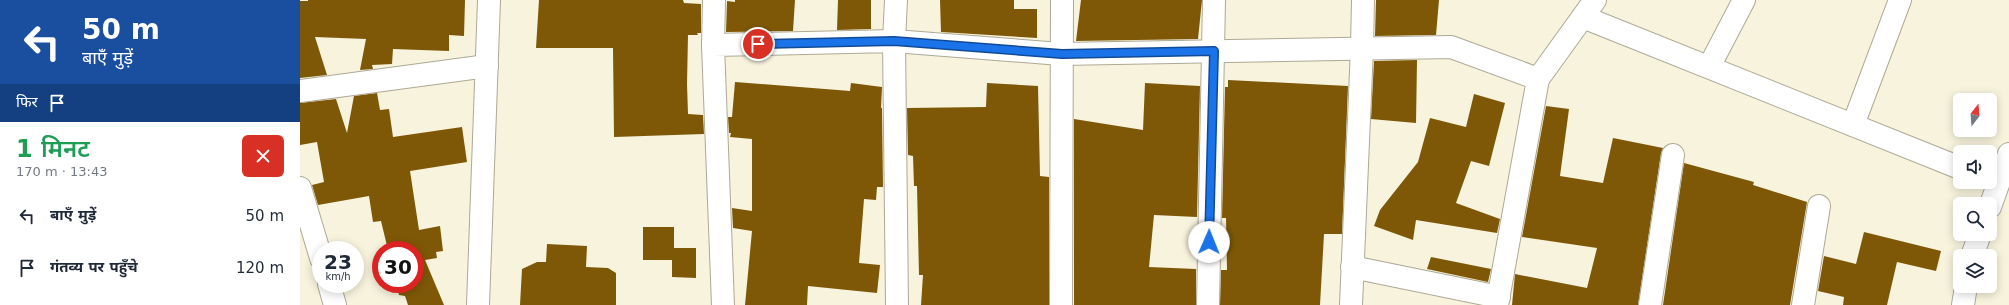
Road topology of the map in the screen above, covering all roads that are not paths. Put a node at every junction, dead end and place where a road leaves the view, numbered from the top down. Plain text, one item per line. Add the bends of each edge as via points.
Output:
1 (489, 0) edge
2 (714, 0) edge
3 (896, 0) edge
4 (1062, 0) edge
5 (1214, 0) edge
6 (1363, 0) edge
7 (1744, 0) edge
8 (1900, 0) edge
9 (1589, 8) edge
10 (894, 41) junction
11 (713, 45) junction
12 (1362, 48) junction
13 (1214, 51) junction
14 (1062, 54) junction
15 (486, 66) junction
16 (1709, 67) junction
17 (1538, 80) junction
18 (300, 91) edge
19 (1853, 125) junction
20 (2009, 154) edge
21 (1673, 155) dead end
22 (1953, 165) edge
23 (1997, 176) edge
24 (300, 188) edge
25 (1819, 206) dead end
26 (316, 241) edge
27 (1352, 267) junction
28 (332, 293) edge
29 (1965, 293) edge
30 (1498, 301) edge
31 (335, 305) edge
32 (478, 305) edge
33 (723, 305) edge
34 (897, 305) edge
35 (1061, 305) edge
36 (1208, 305) edge
37 (1351, 305) edge
38 (1650, 305) edge
39 (1803, 305) edge
40 (1963, 305) edge

1 - 15 street
2 - 11 street
3 - 10 street
4 - 14 street
5 - 13 street
6 - 12 street
7 - 16 street
8 - 19 street
9 - 16 street
9 - 17 street
10 - 11 street
10 - 14 street
10 - 34 street
11 - 33 street
12 - 13 street
12 - 17 street via 1452,47
12 - 27 street
13 - 14 street
13 - 36 street
14 - 35 street
15 - 18 street
15 - 32 street
16 - 19 street
17 - 30 street
19 - 22 street
20 - 23 street
21 - 38 street
24 - 26 street
25 - 39 street
27 - 30 street
27 - 37 street
28 - 31 street
29 - 40 street

